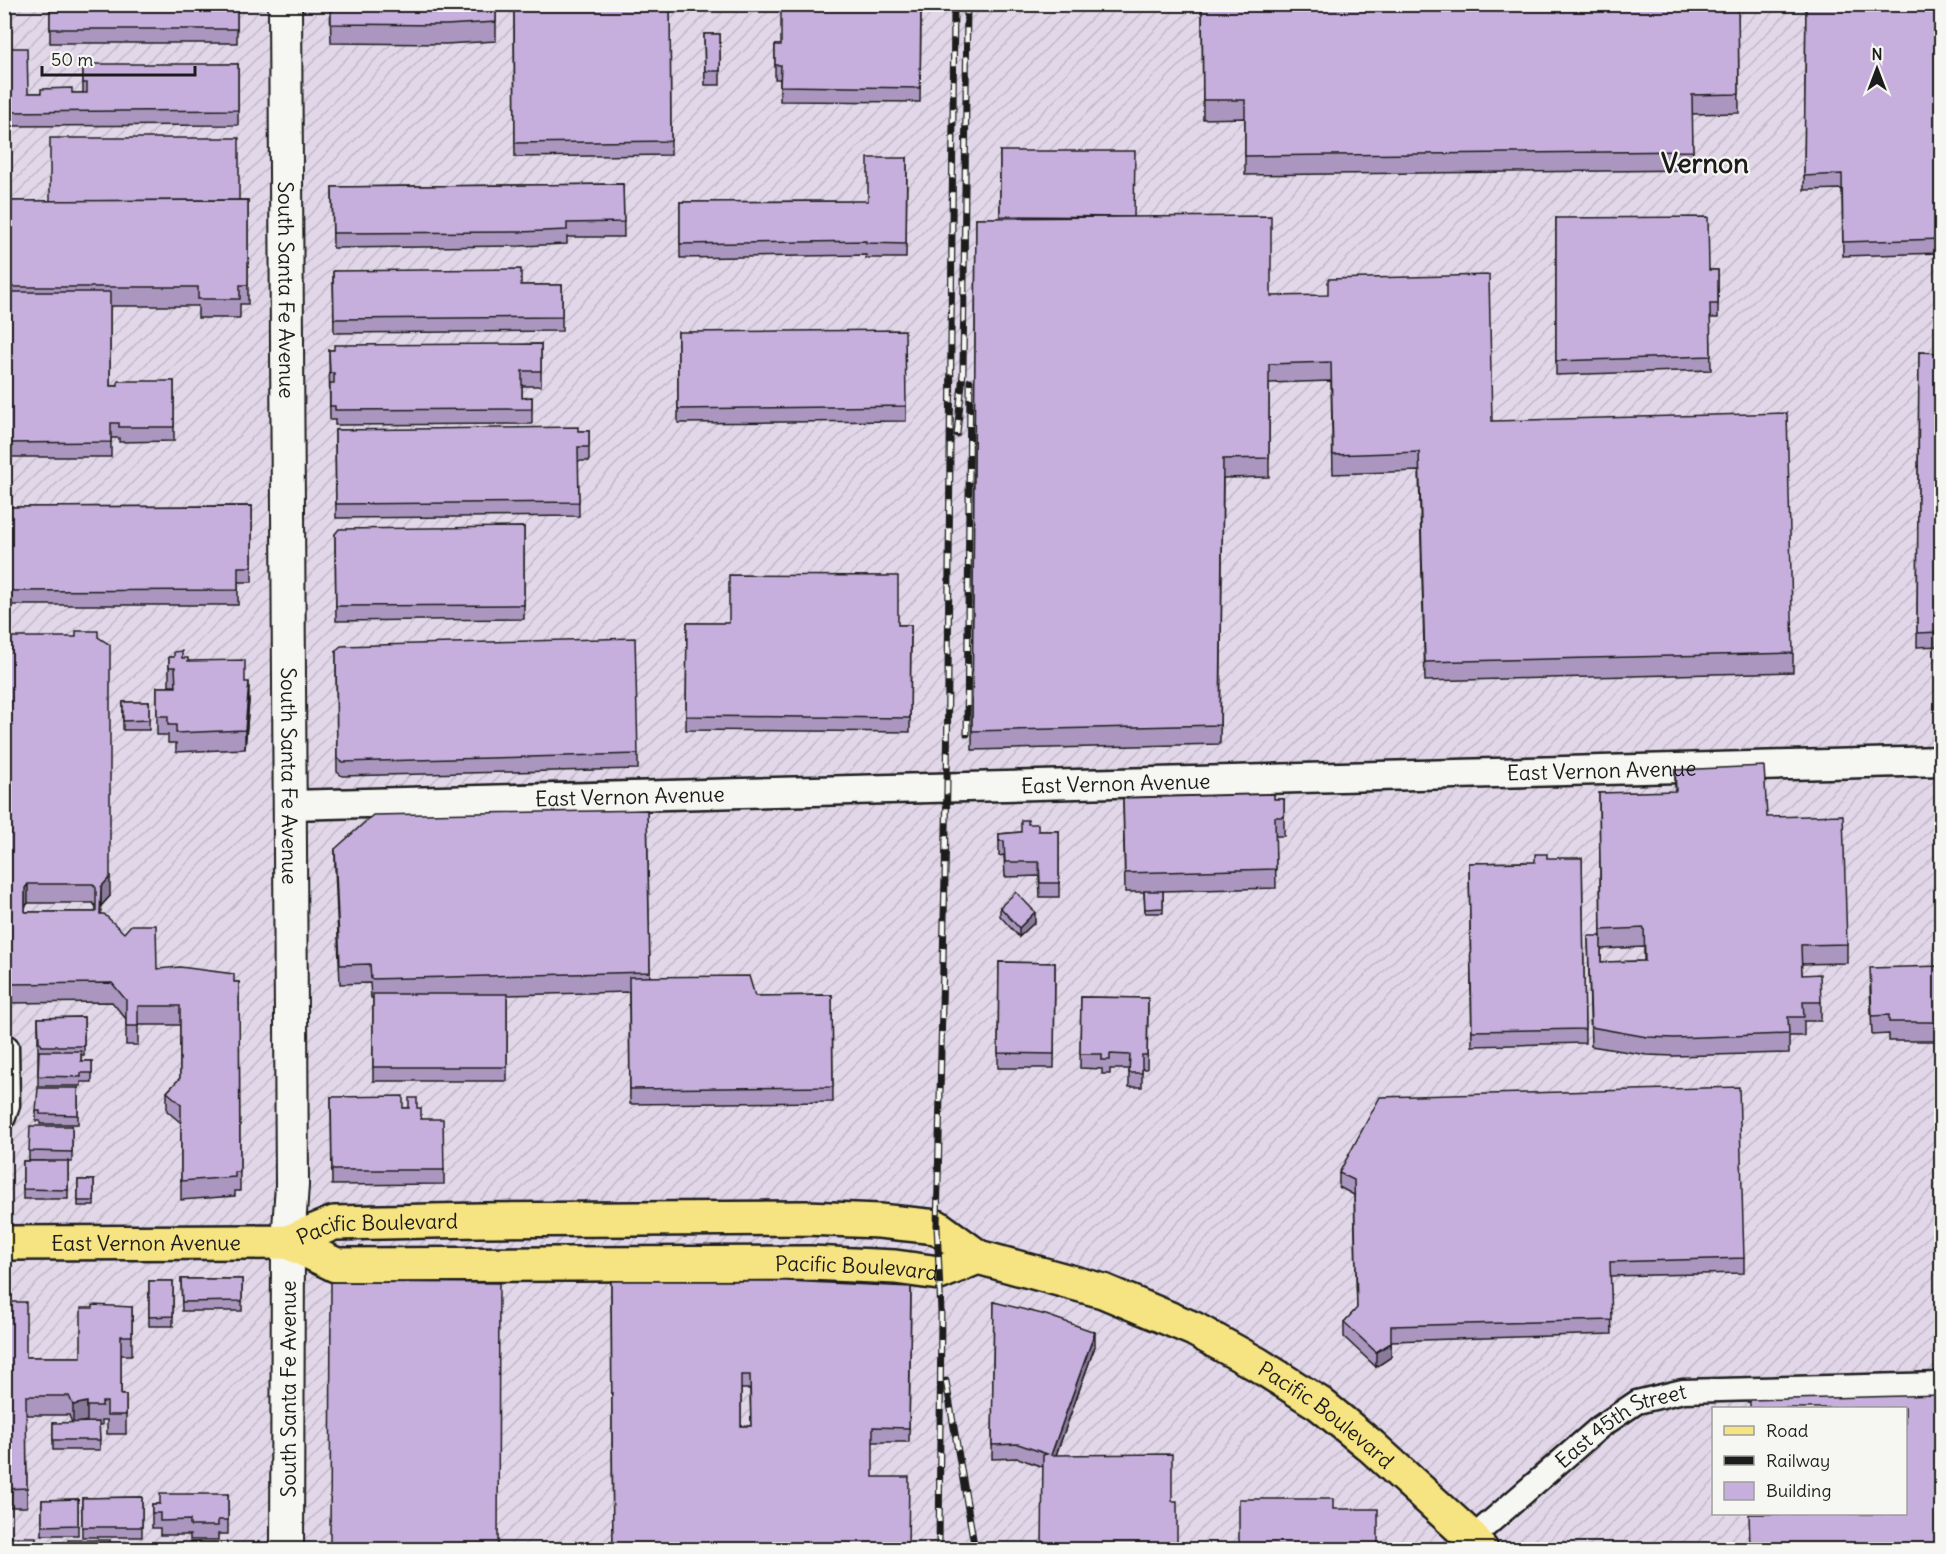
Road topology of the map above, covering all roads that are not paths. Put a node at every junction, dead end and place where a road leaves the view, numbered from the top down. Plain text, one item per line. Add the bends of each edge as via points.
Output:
1 (285, 4) edge
2 (1941, 761) edge
3 (290, 805) junction
4 (7, 1047) dead end
5 (4, 1117) edge
6 (288, 1242) junction
7 (4, 1243) edge
8 (978, 1257) junction
9 (1941, 1384) edge
10 (1477, 1544) edge
11 (287, 1550) edge

1 - 3 main road, South Santa Fe Avenue
2 - 3 street, East Vernon Avenue
3 - 6 main road, South Santa Fe Avenue via 292,1185
4 - 5 street via 8,1105
6 - 7 main road, East Vernon Avenue
6 - 8 main road, Pacific Boulevard via 336,1265 810,1263 939,1273
6 - 8 main road, Pacific Boulevard via 334,1223 806,1218 937,1227
6 - 11 main road, South Santa Fe Avenue
8 - 10 main road, Pacific Boulevard via 1103,1291 1194,1329 1257,1364 1320,1404
9 - 10 street, East 45th Street via 1683,1391 1637,1402 1600,1427

